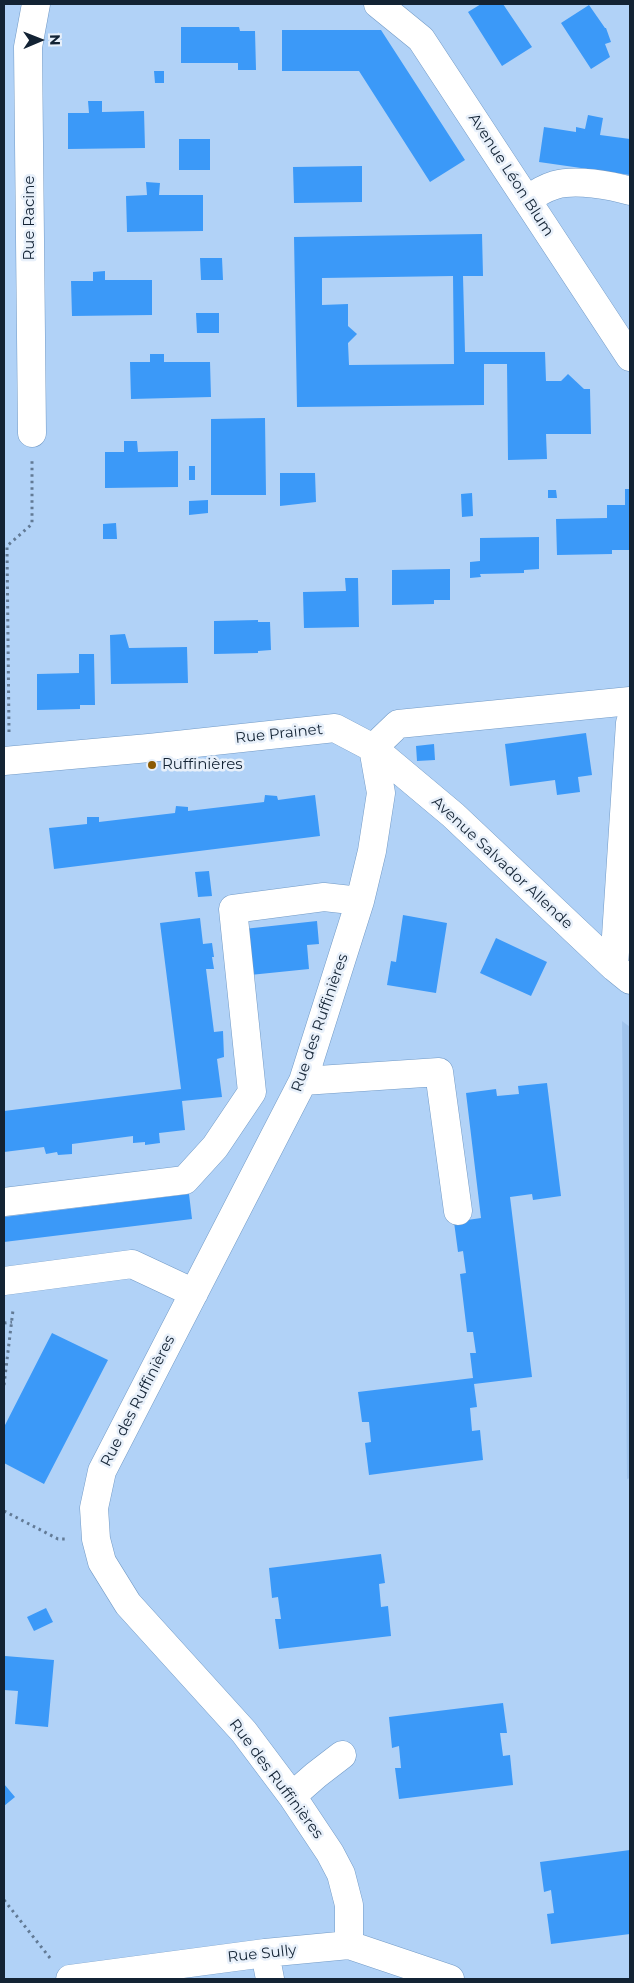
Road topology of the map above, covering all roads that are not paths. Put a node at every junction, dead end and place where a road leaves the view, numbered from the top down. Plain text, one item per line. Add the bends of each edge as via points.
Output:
1 (36, 4) edge
2 (378, 4) edge
3 (630, 191) edge
4 (527, 200) junction
5 (630, 357) edge
6 (32, 433) road end
7 (630, 701) edge
8 (630, 723) edge
9 (373, 748) junction
10 (7, 761) edge
11 (360, 901) junction
12 (622, 973) edge
13 (303, 1081) junction
14 (4, 1202) edge
15 (458, 1211) dead end
16 (11, 1281) edge
17 (194, 1292) junction
18 (342, 1755) dead end
19 (292, 1796) junction
20 (350, 1945) junction
21 (265, 1953) junction
22 (61, 1971) edge
23 (270, 1979) edge
24 (450, 1979) edge

1 - 6 street, Rue Racine via 28,46
2 - 4 street, Avenue Léon Blum via 422,39
3 - 4 street via 576,183 556,185
4 - 5 street, Avenue Léon Blum
7 - 9 street via 398,724
8 - 12 street
9 - 10 street, Rue Prainet via 335,728
9 - 11 street, Rue des Ruffinières via 381,793
9 - 12 street, Avenue Salvador Allende via 453,815
11 - 13 street, Rue des Ruffinières
11 - 14 street via 324,898 232,910 252,1092 215,1147 185,1180
13 - 15 street via 440,1072
13 - 17 street, Rue des Ruffinières
16 - 17 street via 132,1264
17 - 19 street, Rue des Ruffinières via 102,1471 94,1508 96,1539 102,1562 128,1604 244,1732
18 - 19 street
19 - 20 street, Rue des Ruffinières via 341,1874 349,1905
20 - 21 street, Rue Sully
20 - 24 street, Rue Sully
21 - 22 street, Rue Sully
21 - 23 street

